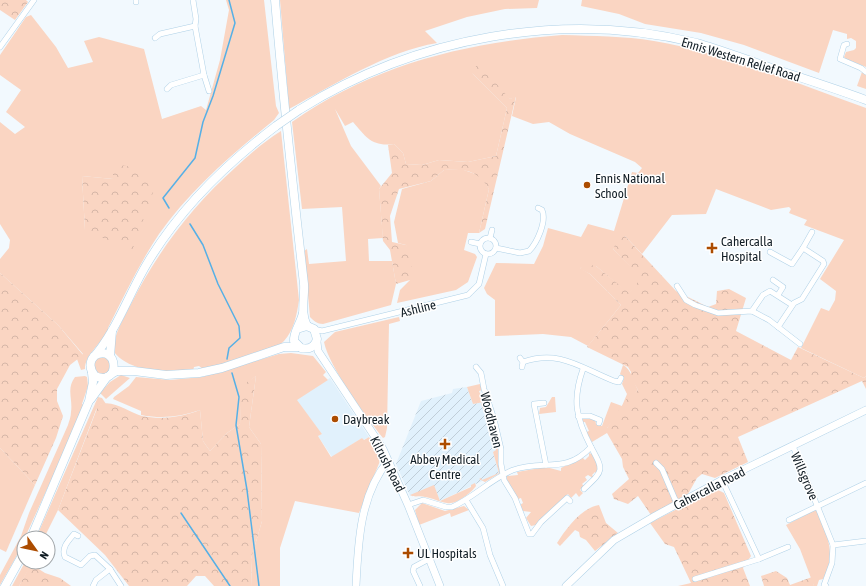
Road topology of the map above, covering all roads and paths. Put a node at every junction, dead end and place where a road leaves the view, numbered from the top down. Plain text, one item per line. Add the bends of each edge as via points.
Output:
1 (34, 0) edge
2 (194, 0) edge
3 (275, 0) edge
4 (195, 26) junction
5 (155, 38) dead end
6 (847, 44) dead end
7 (0, 47) edge
8 (866, 72) edge
9 (204, 75) junction
10 (167, 89) dead end
11 (209, 91) dead end
12 (866, 100) edge
13 (538, 208) dead end
14 (492, 230) dead end
15 (812, 232) dead end
16 (490, 238) junction
17 (471, 242) dead end
18 (480, 244) junction
19 (496, 248) junction
20 (803, 248) junction
21 (770, 252) dead end
22 (486, 254) junction
23 (773, 280) dead end
24 (677, 286) dead end
25 (778, 295) junction
26 (792, 304) junction
27 (304, 308) junction
28 (752, 311) junction
29 (778, 327) junction
30 (112, 331) junction
31 (296, 332) junction
32 (316, 333) junction
33 (800, 344) dead end
34 (284, 347) junction
35 (298, 347) junction
36 (309, 349) junction
37 (318, 351) junction
38 (94, 356) junction
39 (111, 357) junction
40 (522, 362) dead end
41 (476, 367) dead end
42 (583, 369) junction
43 (134, 371) junction
44 (92, 373) junction
45 (109, 376) junction
46 (621, 378) dead end
47 (89, 401) junction
48 (544, 403) dead end
49 (866, 410) edge
50 (578, 416) junction
51 (599, 423) dead end
52 (793, 446) junction
53 (591, 447) junction
54 (388, 461) junction
55 (656, 463) dead end
56 (546, 465) junction
57 (503, 475) junction
58 (722, 480) junction
59 (866, 483) edge
60 (584, 489) dead end
61 (466, 500) junction
62 (570, 501) dead end
63 (677, 504) junction
64 (408, 505) junction
65 (818, 506) junction
66 (789, 520) dead end
67 (34, 530) edge
68 (78, 536) dead end
69 (866, 541) edge
70 (833, 545) junction
71 (788, 547) dead end
72 (429, 559) junction
73 (759, 559) junction
74 (16, 566) edge
75 (110, 568) junction
76 (695, 579) dead end
77 (505, 585) edge
78 (5, 586) edge
79 (93, 586) edge
80 (122, 586) edge
81 (356, 586) edge
82 (420, 586) edge
83 (440, 586) edge
84 (566, 586) edge
85 (826, 586) edge

1 - 7 street
2 - 4 street
3 - 27 main road via 304,286
4 - 5 street via 160,34
4 - 9 street
6 - 8 street via 844,45 840,59
9 - 10 street via 171,85
9 - 11 street
12 - 30 main road, Ennis Western Relief Road, bridge via 697,43 642,34 547,30 486,38 429,50 362,75 326,93 276,126 219,174 185,209 147,263
13 - 19 street via 542,210 543,218 535,244 529,252 520,253
14 - 16 street
15 - 20 street
16 - 18 street via 484,239
16 - 19 street via 496,242
17 - 18 street
18 - 22 street via 481,250
19 - 22 street via 492,253
20 - 21 street via 792,264
20 - 26 street via 819,257 824,264 802,299
22 - 32 street, Ashline via 479,284 468,295
23 - 25 street via 783,287
24 - 28 street via 690,302 713,312
25 - 26 street
25 - 28 street via 767,292
26 - 29 street
27 - 31 main road
27 - 32 main road via 305,322
28 - 29 street
29 - 33 street
30 - 38 main road, Ennis Western Relief Road
30 - 39 main road, Ennis Western Relief Road
31 - 32 main road
31 - 34 main road via 290,343
31 - 35 main road via 294,341
32 - 36 main road
32 - 37 street, Kilrush Road
34 - 35 main road
34 - 43 main road via 199,373 166,376
35 - 36 main road
36 - 37 street
37 - 54 street, Kilrush Road
38 - 39 main road via 102,353
38 - 44 main road via 90,365
39 - 43 main road
39 - 45 main road via 114,367
40 - 42 street via 542,356 553,357 564,359
41 - 57 street, Woodhaven via 481,373 494,419 501,449
42 - 46 street via 614,381 619,382
42 - 50 street via 576,397
43 - 45 main road via 117,371
44 - 45 main road via 99,377
44 - 47 main road
45 - 47 main road
47 - 67 main road
48 - 56 street via 534,404
49 - 52 street, Cahercalla Road
50 - 51 street via 590,416 600,420
50 - 53 street
52 - 58 street, Cahercalla Road
52 - 65 street, Willsgrove
53 - 56 street via 572,462 556,466
53 - 60 street via 601,465 600,472 589,480
54 - 64 street, Kilrush Road
54 - 81 street via 377,474 360,526
55 - 63 street via 662,469
56 - 57 street via 523,468
57 - 61 street
57 - 62 street, Woodhaven via 529,534 532,534 567,498
58 - 63 street, Cahercalla Road
58 - 73 street
59 - 65 street, Willsgrove
61 - 64 street via 452,507 423,500
61 - 77 street via 483,528 490,555
63 - 84 street, Cahercalla Road via 614,540
64 - 72 street, Kilrush Road
65 - 66 street, Willsgrove
65 - 70 street, Willsgrove
68 - 75 street via 74,534 68,541 64,550 65,556 81,566 90,556 96,555
69 - 70 street
70 - 85 street, Willsgrove via 832,563 824,585
71 - 73 street
72 - 82 street via 414,567 413,571
72 - 83 street, Kilrush Road
73 - 76 street
74 - 78 main road
75 - 79 street
75 - 80 street

